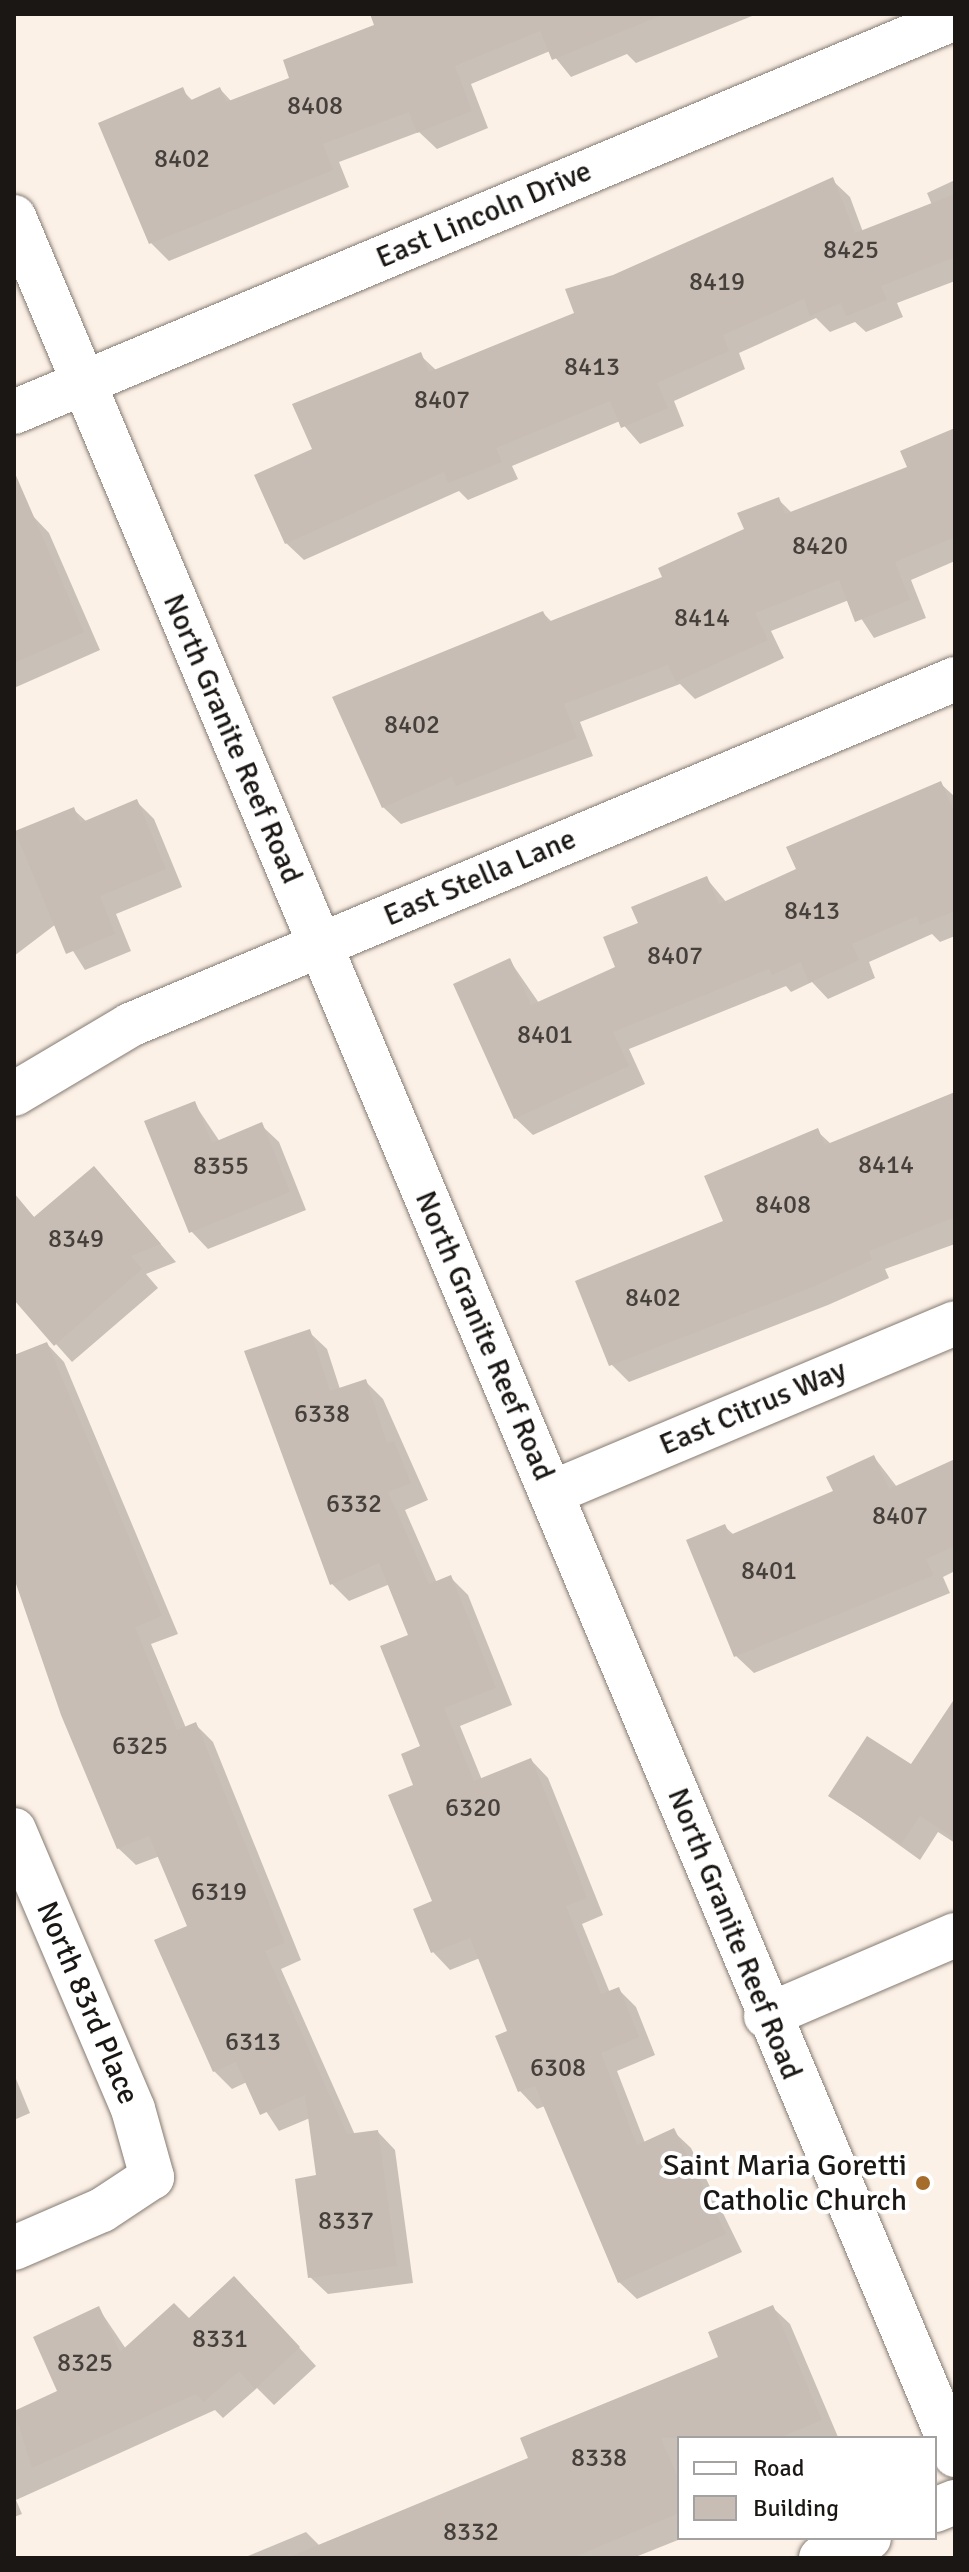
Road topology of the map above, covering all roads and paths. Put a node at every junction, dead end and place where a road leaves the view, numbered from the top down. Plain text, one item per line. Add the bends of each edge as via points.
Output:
1 (955, 18) edge
2 (14, 217) edge
3 (84, 384) junction
4 (14, 412) edge
5 (955, 679) edge
6 (319, 945) junction
7 (14, 1094) edge
8 (955, 1323) edge
9 (551, 1493) junction
10 (14, 1830) edge
11 (955, 1935) edge
12 (766, 2016) junction
13 (14, 2248) edge
14 (955, 2455) edge
15 (864, 2540) edge
16 (821, 2558) edge

1 - 3 street, East Lincoln Drive
2 - 3 street, North Granite Reef Road
3 - 4 street, East Lincoln Drive
3 - 6 street, North Granite Reef Road
5 - 6 street, East Stella Lane
6 - 7 street, East Stella Lane via 130,1025
6 - 9 street, North Granite Reef Road
8 - 9 street, East Citrus Way
9 - 12 street, North Granite Reef Road
10 - 13 street, North 83rd Place via 133,2109 152,2177 102,2210
11 - 12 street
12 - 14 street, North Granite Reef Road
15 - 16 street

